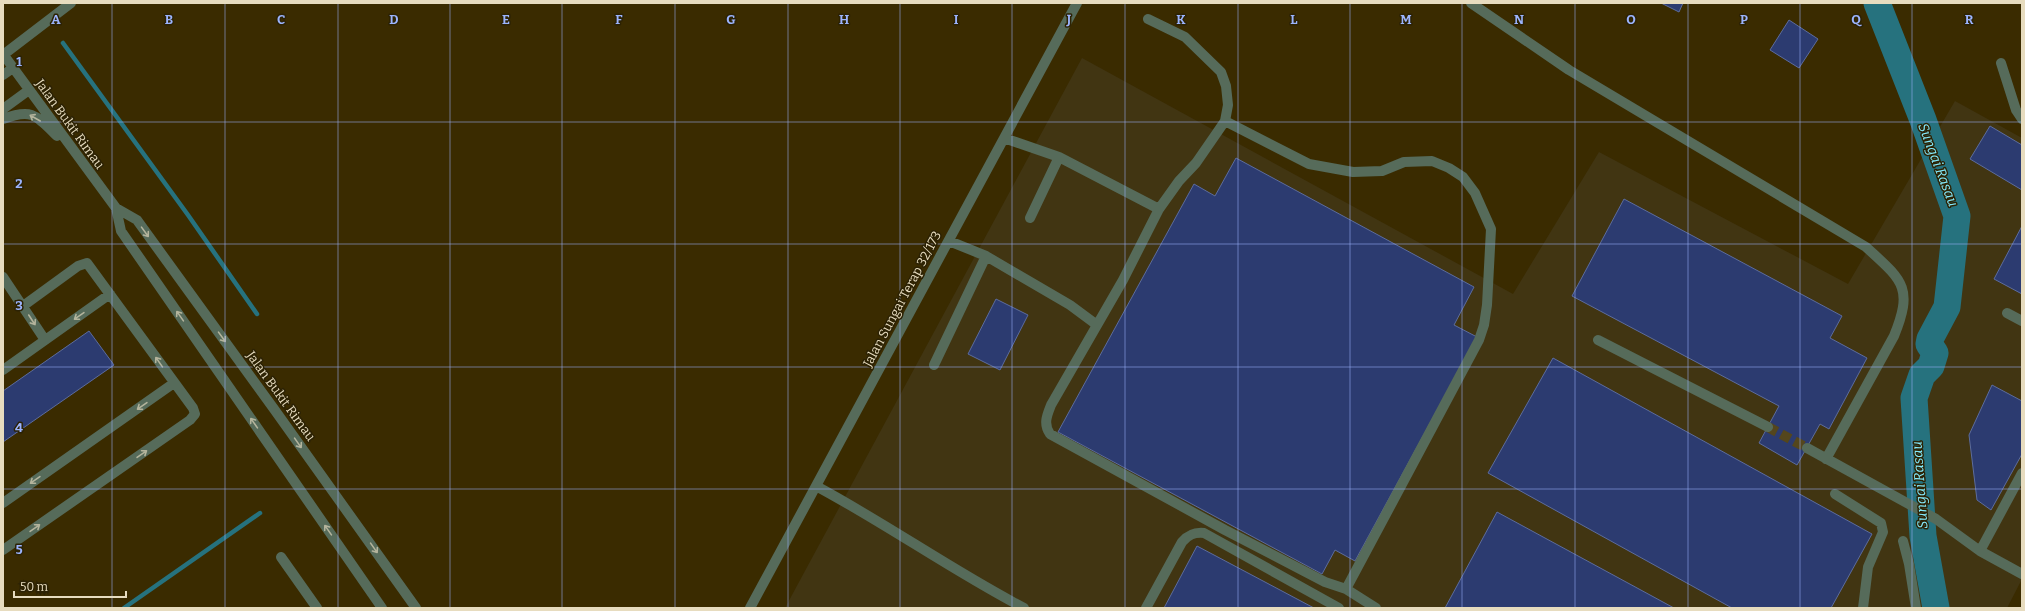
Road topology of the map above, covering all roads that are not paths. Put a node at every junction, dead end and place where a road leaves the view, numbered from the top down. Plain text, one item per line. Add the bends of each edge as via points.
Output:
1 (71, 3) edge
2 (1077, 3) edge
3 (1471, 3) edge
4 (1148, 19) dead end
5 (3, 54) edge
6 (2001, 63) dead end
7 (13, 68) junction
8 (3, 74) edge
9 (29, 90) junction
10 (3, 108) edge
11 (3, 119) edge
12 (2022, 119) edge
13 (1225, 121) junction
14 (1004, 138) junction
15 (1059, 157) junction
16 (83, 164) junction
17 (116, 208) junction
18 (1159, 209) junction
19 (1030, 218) dead end
20 (949, 241) junction
21 (986, 256) junction
22 (3, 277) edge
23 (110, 294) junction
24 (23, 306) junction
25 (2007, 313) dead end
26 (2022, 321) edge
27 (1097, 325) junction
28 (45, 340) junction
29 (1598, 340) dead end
30 (934, 364) dead end
31 (3, 370) edge
32 (174, 383) junction
33 (1768, 427) tunnel mouth
34 (1807, 448) tunnel mouth
35 (1826, 459) junction
36 (2022, 473) edge
37 (816, 486) junction
38 (1835, 494) dead end
39 (3, 503) edge
40 (1903, 542) dead end
41 (3, 550) edge
42 (1980, 551) junction
43 (282, 557) dead end
44 (2022, 574) edge
45 (1346, 589) junction
46 (317, 608) edge
47 (382, 608) edge
48 (416, 608) edge
49 (750, 608) edge
50 (1024, 608) edge
51 (1146, 608) edge
52 (1339, 608) edge
53 (1376, 608) edge
54 (1863, 608) edge
55 (1916, 608) edge

1 - 5 street
2 - 14 street, Jalan Sungai Terap 32/173
3 - 35 street via 1569,70 1866,247 1893,272 1901,284 1904,296 1900,322
4 - 13 street via 1185,37 1221,72 1228,99
5 - 7 street, Jalan Bukit Rimau
6 - 12 street via 2016,110
7 - 8 street
7 - 9 street, Jalan Bukit Rimau
9 - 10 street
9 - 16 street, Jalan Bukit Rimau
16 -> 11 street via 34,115 22,112
13 - 18 street
13 - 45 street via 1309,164 1353,172 1382,171 1404,162 1432,161 1463,177 1475,193 1491,229 1487,305 1479,340
14 - 15 street
14 - 20 street, Jalan Sungai Terap 32/173
15 - 18 street
15 - 19 street
16 - 17 street, Jalan Bukit Rimau
47 -> 17 street, Jalan Bukit Rimau via 121,231
17 -> 48 street, Jalan Bukit Rimau via 137,220
18 - 27 street
20 - 21 street
20 - 37 street, Jalan Sungai Terap 32/173
21 - 27 street via 1070,305
21 - 30 street
22 - 24 street
23 - 24 street via 87,263 78,266
23 -> 28 street
32 -> 23 street
24 -> 28 street
25 - 26 street
27 - 45 street via 1051,405 1046,423 1046,429 1050,434 1225,530 1325,582
28 - 31 street
29 - 33 street
32 -> 39 street
41 -> 32 street via 190,420 195,414 193,408
34 - 35 street
35 - 42 street via 1936,519
36 - 42 street
37 - 49 street, Jalan Sungai Terap 32/173
37 - 50 street
38 - 54 street via 1881,523 1883,532 1868,567
40 - 55 street
42 - 44 street
43 - 46 street
45 - 53 street
51 - 52 street via 1182,542 1197,532

